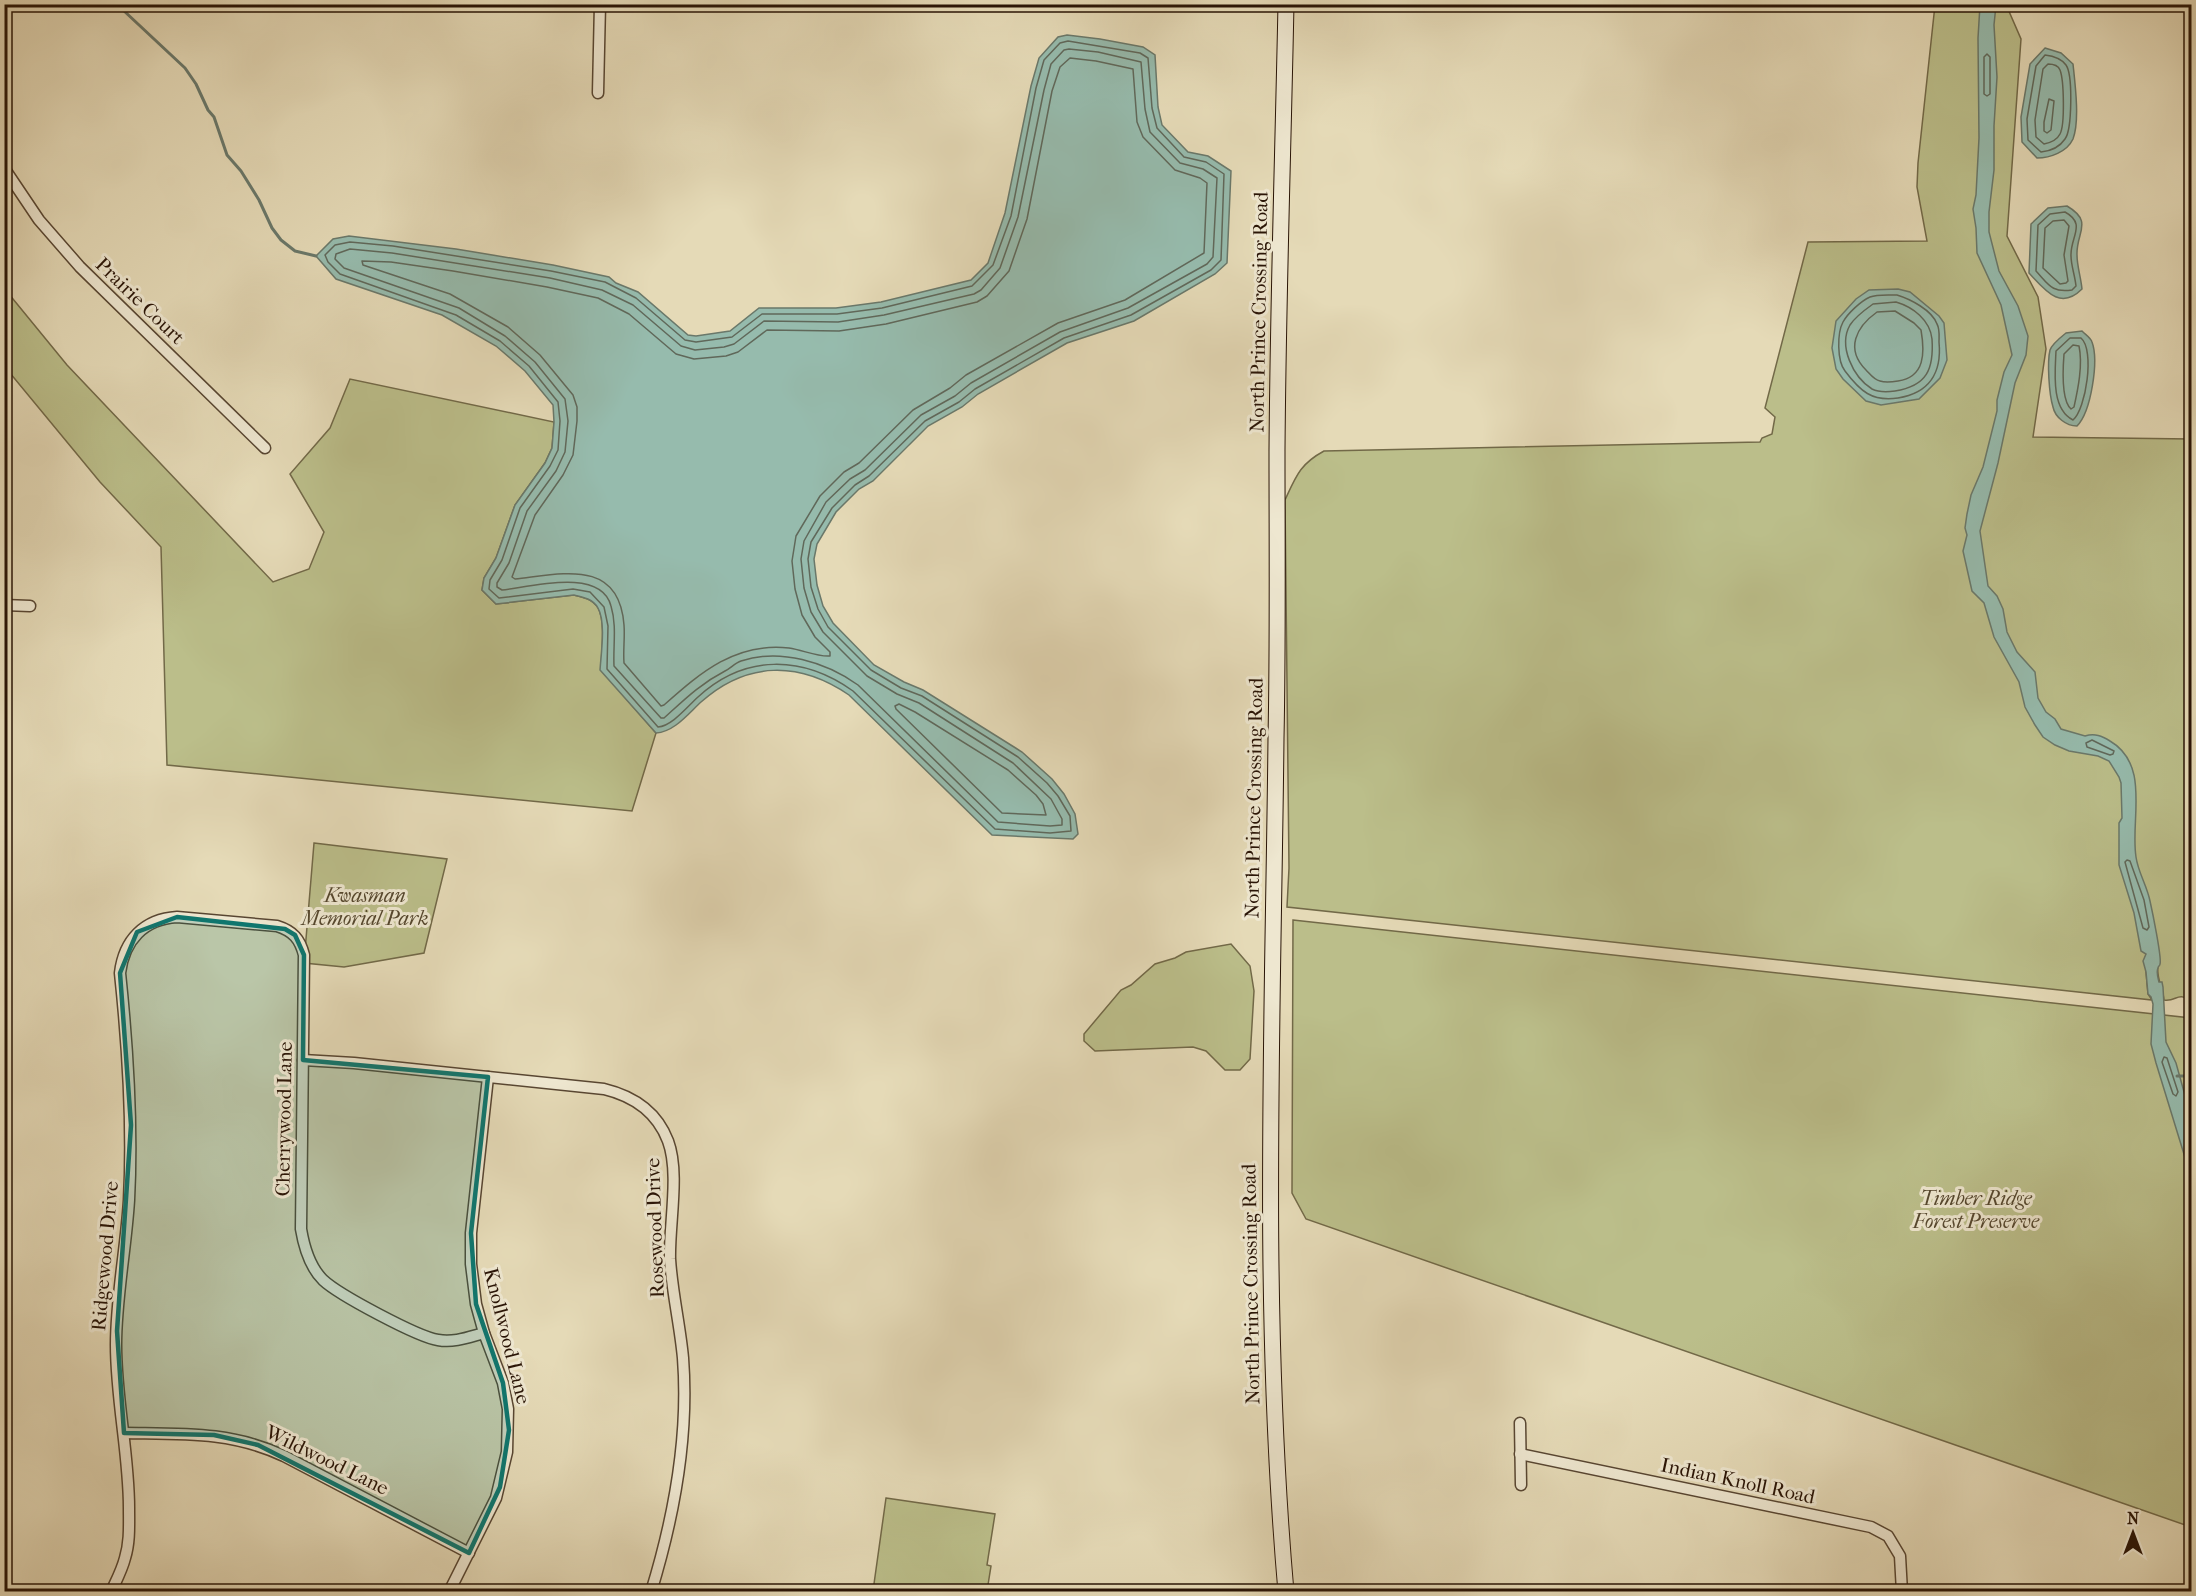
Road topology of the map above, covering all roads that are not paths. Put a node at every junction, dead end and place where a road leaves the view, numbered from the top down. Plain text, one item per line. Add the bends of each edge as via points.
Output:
1 (600, 4) edge
2 (1286, 4) edge
3 (598, 93) dead end
4 (4, 168) edge
5 (266, 448) dead end
6 (4, 605) edge
7 (30, 606) dead end
8 (143, 928) joint
9 (303, 1060) junction
10 (488, 1077) junction
11 (484, 1333) junction
12 (1520, 1423) dead end
13 (124, 1434) junction
14 (1520, 1454) junction
15 (1521, 1485) dead end
16 (469, 1553) junction
17 (111, 1592) edge
18 (449, 1592) edge
19 (651, 1592) edge
20 (1286, 1592) edge
21 (1902, 1592) edge

1 - 3 street
2 - 20 street, North Prince Crossing Road via 1270,1078 1277,1492
4 - 5 street, Prairie Court via 39,220 80,267
6 - 7 street
8 - 9 street, Cherrywood Lane via 177,917 277,926 291,932 304,955
8 - 13 street, Ridgewood Drive via 126,951 120,974 131,1125 129,1201 117,1331
9 - 10 street, Rosewood Drive
9 - 11 street, Cherrywood Lane via 301,1229 310,1261 322,1279 350,1298 428,1338 447,1341
10 - 11 street, Knollwood Lane via 471,1246 473,1286
10 - 19 street, Rosewood Drive via 617,1093 648,1110 668,1140 673,1173 670,1260 682,1358 683,1410 675,1490
11 - 16 street, Knollwood Lane via 503,1383 509,1430 500,1487
12 - 14 street
13 - 16 street, Wildwood Lane via 214,1435 258,1445
13 - 17 street, Ridgewood Drive via 128,1544
14 - 15 street
14 - 21 street, Indian Knoll Road via 1871,1527 1888,1536 1899,1556
16 - 18 street, Knollwood Lane

